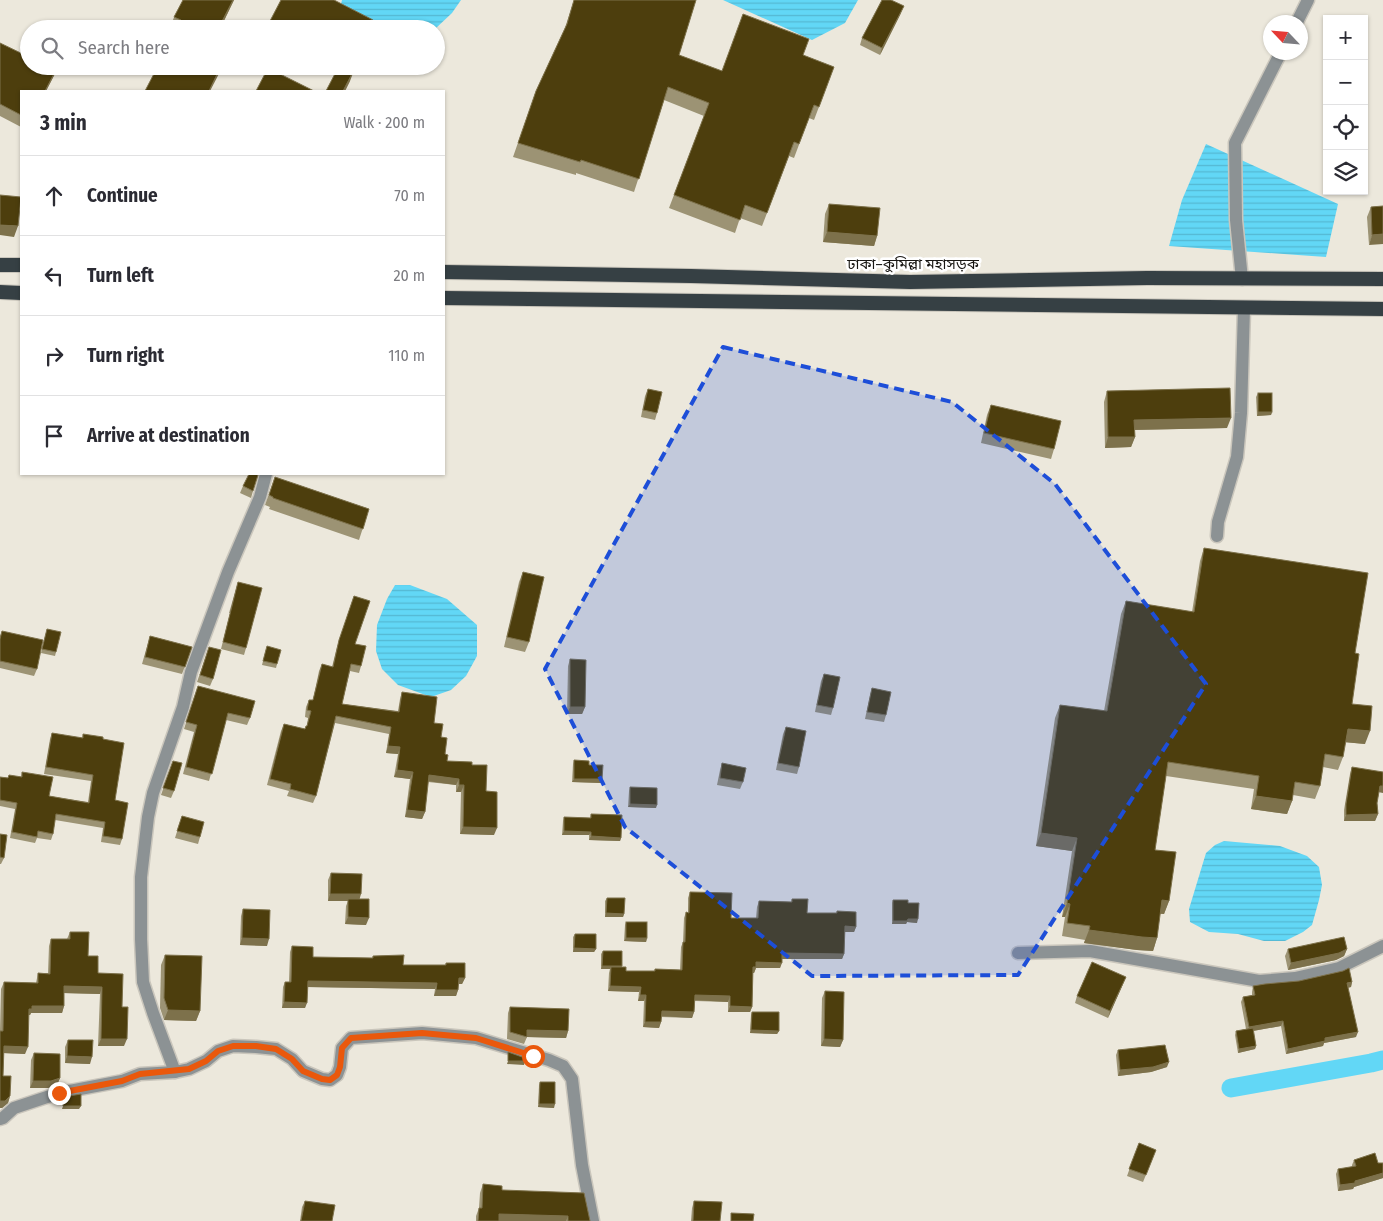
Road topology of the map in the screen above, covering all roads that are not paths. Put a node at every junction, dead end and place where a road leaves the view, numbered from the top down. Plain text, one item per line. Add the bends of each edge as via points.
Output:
1 (1308, 0) edge
2 (1300, 15) edge
3 (1277, 60) edge
4 (0, 265) edge
5 (20, 265) edge
6 (445, 272) edge
7 (1242, 279) junction
8 (1383, 279) edge
9 (0, 292) edge
10 (20, 293) edge
11 (445, 298) edge
12 (1244, 308) junction
13 (1383, 309) edge
14 (266, 475) edge
15 (1217, 536) dead end
16 (1383, 946) edge
17 (1018, 953) dead end
18 (174, 1072) junction
19 (0, 1119) edge
20 (593, 1221) edge

1 - 2 street
3 - 7 street via 1235,143 1236,220
4 - 5 highway
6 - 7 highway, ঢাকা–কুমিল্লা মহাসড়ক via 910,282
7 - 8 highway, ঢাকা–কুমিল্লা মহাসড়ক
9 - 10 highway
11 - 12 highway
12 - 13 highway
12 - 15 street via 1237,457
14 - 18 street via 191,672 148,816 141,877 143,982
16 - 17 street via 1339,968 1295,978 1259,981 1090,951
18 - 19 street via 140,1074 122,1081 59,1093 14,1108
18 - 20 street via 189,1069 218,1051 233,1046 256,1046 276,1049 303,1071 330,1080 337,1075 342,1048 351,1038 422,1033 476,1038 549,1060 563,1066 572,1079 582,1164

